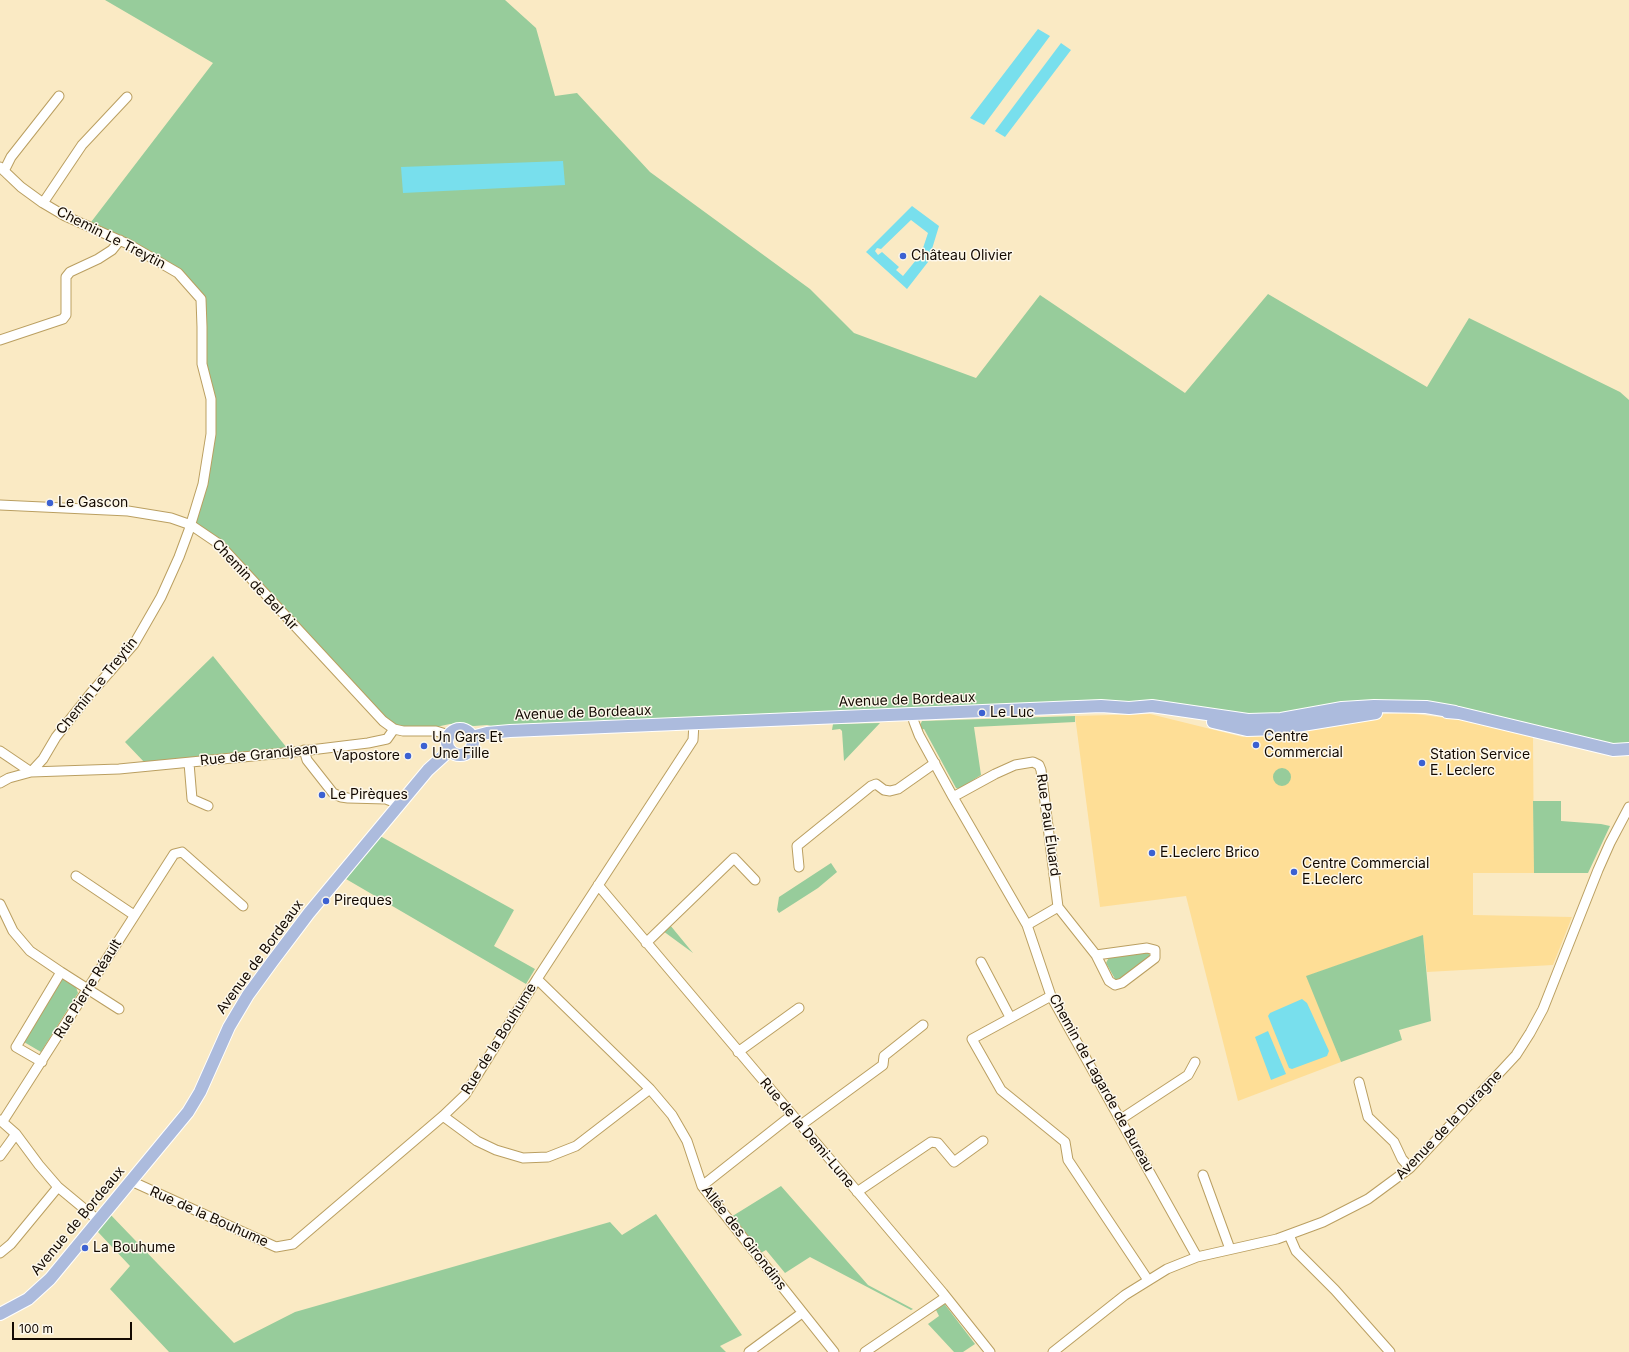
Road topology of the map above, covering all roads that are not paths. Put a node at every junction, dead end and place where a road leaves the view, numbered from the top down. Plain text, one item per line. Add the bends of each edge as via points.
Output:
1 (59, 96) dead end
2 (126, 97) dead end
3 (2, 169) edge
4 (43, 203) junction
5 (120, 240) junction
6 (0, 340) edge
7 (0, 506) edge
8 (191, 525) junction
9 (1129, 708) junction
10 (1455, 712) junction
11 (912, 715) junction
12 (694, 723) junction
13 (394, 729) junction
14 (449, 735) junction
15 (472, 737) junction
16 (1629, 749) edge
17 (304, 750) junction
18 (450, 750) junction
19 (0, 751) edge
20 (189, 763) junction
21 (935, 763) junction
22 (30, 772) junction
23 (0, 783) edge
24 (953, 797) junction
25 (399, 804) junction
26 (208, 806) dead end
27 (1629, 807) edge
28 (799, 867) dead end
29 (76, 876) dead end
30 (755, 880) dead end
31 (598, 886) junction
32 (0, 904) edge
33 (243, 906) dead end
34 (1058, 907) junction
35 (134, 915) junction
36 (1027, 925) junction
37 (646, 943) junction
38 (1096, 955) junction
39 (981, 962) dead end
40 (61, 972) junction
41 (537, 979) junction
42 (88, 989) junction
43 (1051, 996) junction
44 (120, 1008) dead end
45 (799, 1008) dead end
46 (1010, 1017) junction
47 (923, 1025) dead end
48 (738, 1052) junction
49 (42, 1062) junction
50 (1195, 1062) dead end
51 (1359, 1082) dead end
52 (650, 1089) junction
53 (792, 1115) junction
54 (443, 1116) junction
55 (1121, 1119) junction
56 (1, 1120) edge
57 (800, 1125) junction
58 (16, 1134) junction
59 (983, 1141) dead end
60 (0, 1156) edge
61 (1410, 1168) junction
62 (1204, 1175) dead end
63 (131, 1181) junction
64 (702, 1186) junction
65 (58, 1187) junction
66 (857, 1192) junction
67 (99, 1221) junction
68 (1289, 1235) junction
69 (1230, 1249) junction
70 (0, 1253) edge
71 (1197, 1257) junction
72 (1148, 1280) junction
73 (946, 1296) junction
74 (802, 1312) junction
75 (0, 1314) edge
76 (749, 1352) edge
77 (834, 1352) edge
78 (865, 1352) edge
79 (990, 1352) edge
80 (1052, 1352) edge
81 (1390, 1352) edge

1 - 3 street
2 - 4 street via 82,145
3 - 4 street, Chemin Le Treytin
4 - 5 street, Chemin Le Treytin via 65,216
5 - 6 street via 112,250 70,272 66,277 66,315 63,320
5 - 8 street, Chemin Le Treytin via 178,273 201,299 202,364 211,399 210,434 203,484
7 - 8 street, Chemin de Bel Air via 128,511 171,518
8 - 13 street, Chemin de Bel Air via 219,544 374,713
8 - 22 street, Chemin Le Treytin via 160,597 134,644
9 - 10 main road, Avenue de Bordeaux via 1152,706 1248,720 1281,719 1365,706 1426,707
9 - 10 main road via 1177,714 1247,730 1278,729 1404,709
9 - 11 main road, Avenue de Bordeaux via 1101,706
10 - 16 main road via 1613,750
11 - 12 main road, Avenue de Bordeaux
11 - 21 street, Chemin de Lagarde de Bureau
12 - 15 main road, Avenue de Bordeaux via 510,731
12 - 31 street, Rue de la Bouhume via 693,740
13 - 14 street via 412,732 436,731
13 - 17 street, Rue de Grandjean via 384,740
14 - 15 main road via 455,730 462,729
14 - 18 main road via 447,742
15 - 18 main road via 473,745 468,752 461,755
17 - 20 street, Rue de Grandjean
17 - 25 street via 307,760 333,793 348,798 386,799
18 - 25 main road, Avenue de Bordeaux via 428,770
19 - 22 street
20 - 22 street, Rue de Grandjean via 119,769
20 - 26 street, Rue de Grandjean via 192,799
21 - 24 street, Chemin de Lagarde de Bureau
21 - 28 street via 898,789 890,791 876,784 871,786 797,846
22 - 23 street, Rue de Grandjean
24 - 34 street, Rue Paul Éluard via 1015,765 1033,762 1039,764
24 - 36 street, Chemin de Lagarde de Bureau
25 - 63 main road, Avenue de Bordeaux via 295,931 248,995 228,1027 200,1092 188,1112
27 - 61 street, Avenue de la Duragne via 1610,842 1543,1009 1530,1033 1504,1069
29 - 35 street
30 - 37 street via 734,858
31 - 37 street, Rue de la Demi-Lune
31 - 41 street, Rue de la Bouhume
32 - 40 street via 18,939 30,951
33 - 35 street, Rue Pierre Réault via 182,852 174,854
34 - 36 street
34 - 38 street
35 - 42 street, Rue Pierre Réault
36 - 43 street, Chemin de Lagarde de Bureau
37 - 48 street, Rue de la Demi-Lune
38 - 38 street via 1109,981 1115,985 1122,983 1155,958 1155,950 1147,948
39 - 46 street
40 - 42 street
40 - 49 street via 16,1047
41 - 52 street, Allée des Girondins
41 - 54 street, Rue de la Bouhume via 464,1095
42 - 44 street
42 - 49 street, Rue Pierre Réault
43 - 46 street
43 - 55 street, Chemin de Lagarde de Bureau
45 - 48 street
46 - 72 street via 972,1039 1000,1090 1065,1142 1068,1160
47 - 57 street via 884,1056 883,1065
48 - 53 street, Rue de la Demi-Lune
49 - 56 street, Rue Pierre Réault
50 - 55 street via 1188,1075
51 - 61 street via 1368,1118 1394,1142 1402,1159
52 - 54 street via 581,1142 548,1157 524,1158 496,1150 477,1141
52 - 64 street, Allée des Girondins via 672,1115 687,1141
53 - 57 street, Rue de la Demi-Lune
53 - 64 street
54 - 63 street, Rue de la Bouhume via 293,1244 276,1247
55 - 71 street, Chemin de Lagarde de Bureau
56 - 58 street
57 - 66 street, Rue de la Demi-Lune
58 - 60 street
58 - 65 street
59 - 66 street via 954,1162 938,1143 931,1142
61 - 68 street, Avenue de la Duragne via 1368,1200
62 - 69 street
63 - 67 main road, Avenue de Bordeaux
64 - 74 street, Allée des Girondins
65 - 67 street
65 - 70 street via 11,1244
66 - 73 street, Rue de la Demi-Lune
67 - 75 main road, Avenue de Bordeaux via 38,1291
68 - 69 street, Avenue de la Duragne
68 - 81 street via 1296,1251
69 - 71 street, Avenue de la Duragne
71 - 72 street, Avenue de la Duragne
72 - 80 street, Avenue de la Duragne
73 - 78 street
73 - 79 street, Rue de la Demi-Lune
74 - 76 street
74 - 77 street, Allée des Girondins

